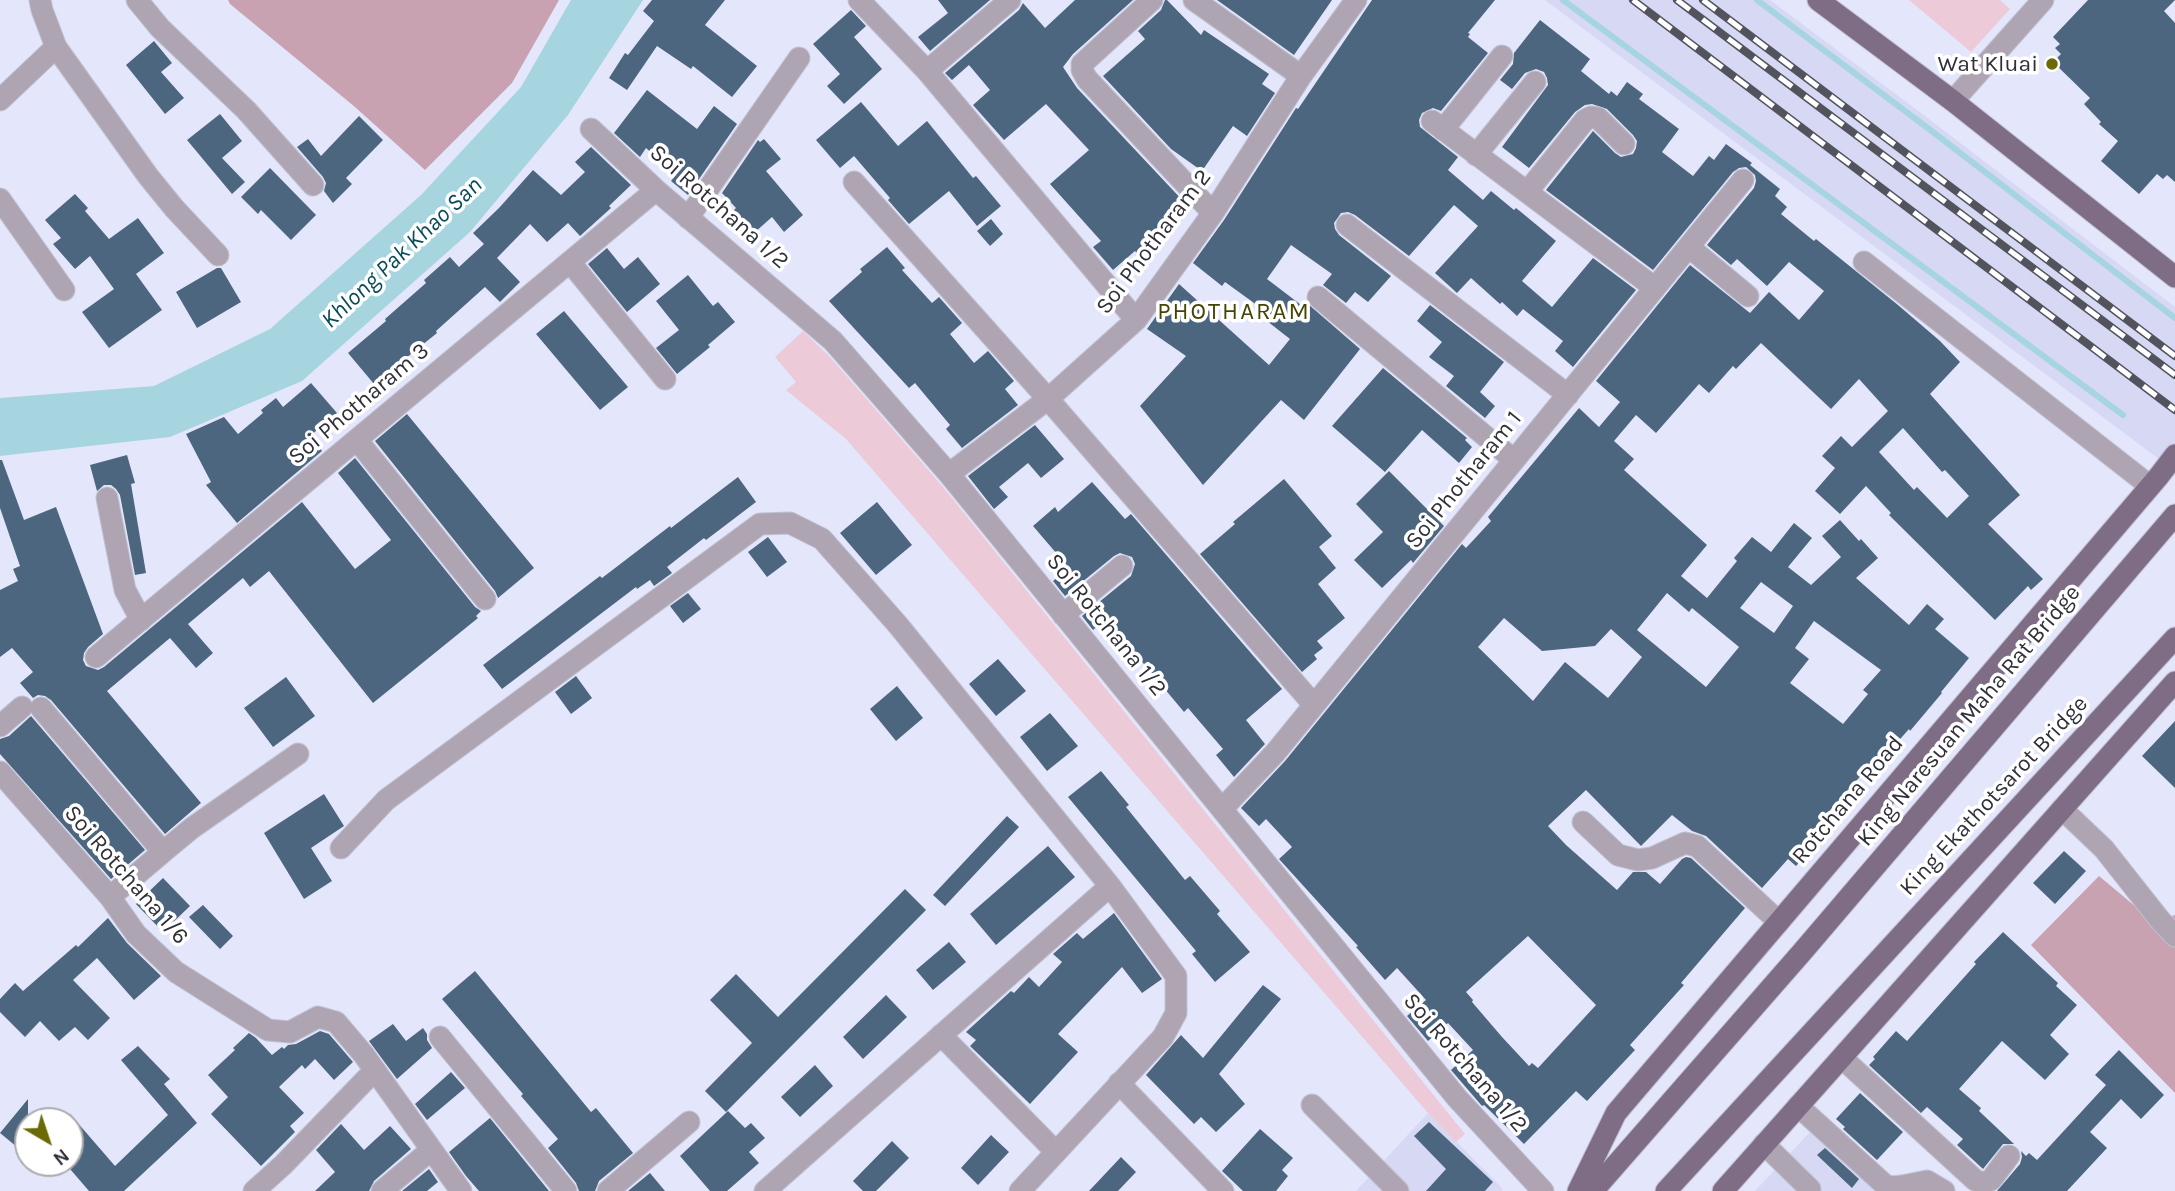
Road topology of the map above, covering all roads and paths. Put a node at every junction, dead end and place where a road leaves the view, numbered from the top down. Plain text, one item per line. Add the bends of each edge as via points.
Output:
1 (40, 0) edge
2 (137, 0) edge
3 (860, 0) edge
4 (1010, 0) edge
5 (1152, 0) edge
6 (1194, 0) edge
7 (1356, 0) edge
8 (1818, 0) edge
9 (2043, 0) edge
10 (56, 47) junction
11 (1502, 56) dead end
12 (799, 58) dead end
13 (927, 71) junction
14 (1301, 76) junction
15 (1535, 82) dead end
16 (0, 100) edge
17 (1953, 101) junction
18 (591, 129) dead end
19 (1624, 144) dead end
20 (1476, 155) junction
21 (1743, 180) dead end
22 (854, 182) dead end
23 (313, 185) dead end
24 (656, 190) junction
25 (1527, 192) junction
26 (0, 199) edge
27 (1213, 213) junction
28 (688, 218) junction
29 (1347, 225) dead end
30 (1689, 247) junction
31 (218, 256) dead end
32 (570, 262) junction
33 (1864, 262) dead end
34 (2175, 277) edge
35 (1655, 288) junction
36 (64, 290) dead end
37 (1748, 296) dead end
38 (1318, 297) dead end
39 (1136, 320) junction
40 (665, 379) dead end
41 (1567, 395) junction
42 (1048, 399) junction
43 (357, 440) junction
44 (2175, 455) edge
45 (1514, 460) junction
46 (949, 474) junction
47 (2162, 480) edge
48 (107, 498) dead end
49 (2175, 515) edge
50 (1122, 566) dead end
51 (485, 599) dead end
52 (1063, 615) junction
53 (141, 620) junction
54 (2175, 638) edge
55 (96, 657) dead end
56 (2175, 682) edge
57 (1314, 705) junction
58 (0, 726) edge
59 (298, 754) dead end
60 (0, 772) edge
61 (1222, 809) junction
62 (2062, 809) junction
63 (1583, 822) dead end
64 (341, 848) dead end
65 (163, 852) junction
66 (1110, 886) junction
67 (110, 897) junction
68 (1779, 922) junction
69 (2175, 936) edge
70 (941, 1035) junction
71 (440, 1037) dead end
72 (1842, 1058) junction
73 (375, 1070) junction
74 (1119, 1083) junction
75 (1312, 1105) dead end
76 (1798, 1106) junction
77 (689, 1122) dead end
78 (1764, 1144) junction
79 (431, 1150) junction
80 (1056, 1152) junction
81 (2009, 1156) dead end
82 (1028, 1189) edge
83 (1814, 1190) edge
84 (254, 1191) edge
85 (382, 1191) edge
86 (461, 1191) edge
87 (566, 1191) edge
88 (608, 1191) edge
89 (765, 1191) edge
90 (1223, 1191) edge
91 (1398, 1191) edge
92 (1543, 1191) edge
93 (1578, 1191) edge
94 (1593, 1191) edge
95 (1666, 1191) edge
96 (1723, 1191) edge
97 (1944, 1191) edge

1 - 10 street
2 - 23 street
3 - 13 street
4 - 13 street
5 - 27 street via 1082,64 1082,70
6 - 14 street
7 - 14 street, Soi Photharam 2
8 - 17 main road
9 - 17 street
10 - 16 street
10 - 31 street via 148,176
11 - 20 street via 1437,126
12 - 28 street
13 - 39 street
14 - 27 street, Soi Photharam 2
15 - 20 street
17 - 34 main road
18 - 24 street, Soi Rotchana 1/2
19 - 25 street via 1598,118 1591,117
20 - 25 street
21 - 30 street, Soi Photharam 1
22 - 42 street
24 - 28 street, Soi Rotchana 1/2
24 - 32 street, Soi Photharam 3
25 - 35 street
26 - 36 street
27 - 39 street, Soi Photharam 2
28 - 46 street, Soi Rotchana 1/2 via 833,341
29 - 41 street
30 - 35 street, Soi Photharam 1
30 - 37 street
32 - 40 street
32 - 43 street, Soi Photharam 3
33 - 47 street
35 - 41 street, Soi Photharam 1
38 - 45 street
39 - 42 street, Soi Photharam 2
41 - 45 street, Soi Photharam 1
42 - 46 street, Soi Photharam 2
42 - 57 street
43 - 51 street
43 - 53 street, Soi Photharam 3
44 - 47 main road, Rotchana Road
45 - 57 street, Soi Photharam 1
46 - 52 street, Soi Rotchana 1/2
47 - 68 main road, Rotchana Road
48 - 53 street via 125,590
49 - 94 main road, King Naresuan Maha Rat Bridge
50 - 52 street
52 - 61 street, Soi Rotchana 1/2
53 - 55 street, Soi Photharam 3
54 - 95 main road, King Ekathotsarot Bridge
56 - 62 main road
57 - 61 street, Soi Photharam 1
58 - 65 street via 32,708
59 - 65 street
60 - 67 street, Soi Rotchana 1/6
61 - 92 street, Soi Rotchana 1/2 via 1457,1098
62 - 69 street via 2104,849
62 - 72 main road
63 - 68 street via 1618,855 1638,860 1685,843 1697,846
64 - 66 street via 386,800 760,524 790,523 822,539 839,558
65 - 67 street
66 - 70 street
66 - 74 street via 1176,976 1175,1013 1164,1037
67 - 73 street, Soi Rotchana 1/6 via 136,934 176,972 268,1030 290,1032 318,1017 336,1022
68 - 93 main road, Rotchana Road via 1616,1113
70 - 80 street
70 - 89 street
71 - 87 street
72 - 76 main road
72 - 81 street via 1975,1180 1982,1184 1991,1180
73 - 79 street, Soi Rotchana 1/6
73 - 84 street
74 - 80 street
74 - 90 street
75 - 91 street
76 - 78 main road
76 - 97 street via 1885,1185 1892,1188 1927,1181
77 - 88 street
78 - 83 street
78 - 96 main road
79 - 85 street
79 - 86 street, Soi Rotchana 1/6
80 - 82 street

